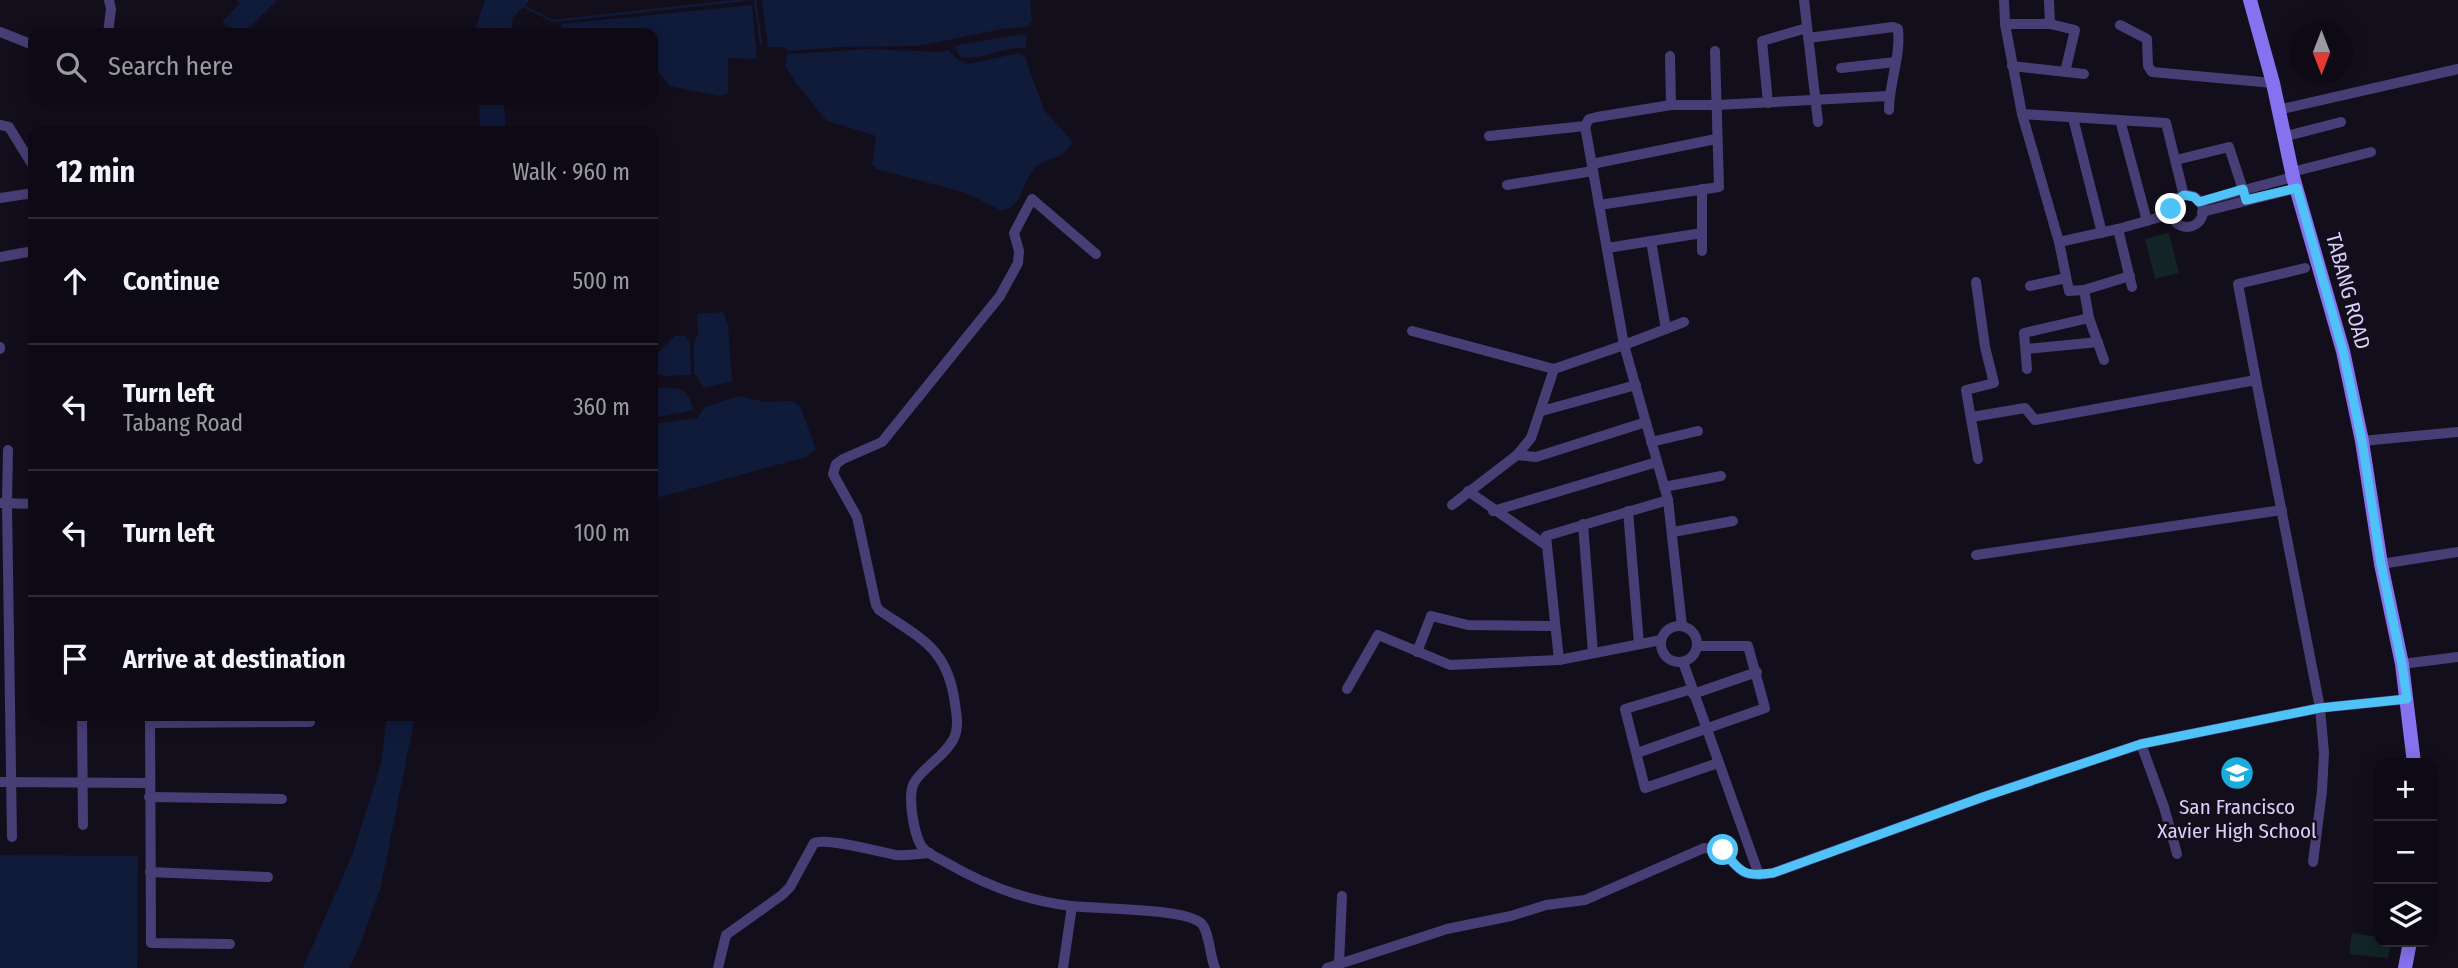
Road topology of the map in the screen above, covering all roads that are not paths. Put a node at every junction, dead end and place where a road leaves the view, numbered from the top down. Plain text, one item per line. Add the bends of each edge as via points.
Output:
1 (109, 0) edge
2 (1804, 0) edge
3 (2004, 0) edge
4 (2049, 0) edge
5 (2250, 0) edge
6 (2005, 24) junction
7 (2050, 24) junction
8 (2120, 25) dead end
9 (109, 28) edge
10 (0, 32) edge
11 (1808, 33) junction
12 (28, 43) edge
13 (1715, 51) dead end
14 (1670, 55) dead end
15 (1896, 62) junction
16 (2012, 66) junction
17 (1841, 68) dead end
18 (2458, 69) edge
19 (2065, 72) junction
20 (2084, 74) dead end
21 (2273, 83) junction
22 (1889, 96) junction
23 (1816, 100) junction
24 (1768, 103) junction
25 (1671, 105) junction
26 (1717, 106) junction
27 (1889, 110) dead end
28 (2278, 110) junction
29 (2022, 114) junction
30 (2073, 118) junction
31 (2120, 120) junction
32 (1818, 121) dead end
33 (2341, 122) dead end
34 (0, 125) edge
35 (1585, 126) junction
36 (1489, 135) dead end
37 (2283, 137) junction
38 (1716, 139) junction
39 (2371, 152) dead end
40 (28, 158) edge
41 (2176, 160) junction
42 (1592, 167) junction
43 (2294, 179) junction
44 (1507, 185) dead end
45 (1702, 189) junction
46 (28, 194) edge
47 (2245, 194) junction
48 (2184, 195) junction
49 (0, 198) edge
50 (1599, 205) junction
51 (2201, 207) junction
52 (2171, 214) junction
53 (2147, 221) junction
54 (2118, 229) junction
55 (1702, 233) junction
56 (2102, 233) junction
57 (1651, 241) junction
58 (2059, 242) junction
59 (1607, 248) junction
60 (1702, 251) dead end
61 (28, 252) edge
62 (1096, 254) dead end
63 (1, 256) edge
64 (2305, 268) dead end
65 (2066, 278) junction
66 (1976, 282) dead end
67 (2030, 286) dead end
68 (2084, 290) junction
69 (2089, 318) junction
70 (1684, 322) dead end
71 (1666, 329) junction
72 (1412, 331) dead end
73 (2098, 342) junction
74 (1624, 345) junction
75 (2026, 349) junction
76 (2104, 360) dead end
77 (1553, 369) junction
78 (2027, 369) dead end
79 (2256, 380) junction
80 (1636, 385) junction
81 (1542, 411) junction
82 (1972, 417) junction
83 (1646, 422) junction
84 (1698, 431) dead end
85 (2458, 432) edge
86 (2362, 441) junction
87 (1651, 442) junction
88 (8, 450) dead end
89 (1517, 455) junction
90 (1978, 459) dead end
91 (1657, 462) junction
92 (1721, 476) dead end
93 (1664, 488) junction
94 (1468, 491) junction
95 (1668, 500) junction
96 (4, 503) edge
97 (28, 504) edge
98 (1452, 505) dead end
99 (2282, 510) junction
100 (1493, 511) junction
101 (1628, 511) junction
102 (1733, 521) dead end
103 (1583, 524) junction
104 (1673, 532) junction
105 (1547, 546) junction
106 (2458, 552) edge
107 (1976, 555) dead end
108 (2381, 564) junction
109 (1555, 626) junction
110 (1682, 626) junction
111 (1661, 640) junction
112 (1639, 644) junction
113 (1697, 646) junction
114 (1418, 652) junction
115 (1593, 653) junction
116 (2458, 657) edge
117 (1559, 660) junction
118 (1683, 662) junction
119 (2402, 664) junction
120 (1757, 672) junction
121 (1347, 689) dead end
122 (1693, 691) junction
123 (2407, 699) junction
124 (2320, 708) junction
125 (82, 721) edge
126 (150, 721) edge
127 (230, 721) edge
128 (310, 722) dead end
129 (1706, 729) junction
130 (2141, 744) junction
131 (1637, 753) junction
132 (2413, 758) edge
133 (1718, 763) junction
134 (83, 782) junction
135 (5, 783) edge
136 (149, 783) junction
137 (149, 797) junction
138 (282, 799) dead end
139 (83, 825) dead end
140 (12, 837) dead end
141 (930, 853) junction
142 (2177, 854) dead end
143 (2313, 862) dead end
144 (150, 872) junction
145 (1759, 875) junction
146 (268, 877) dead end
147 (1342, 896) dead end
148 (1072, 906) junction
149 (230, 944) dead end
150 (2409, 947) edge
151 (1339, 964) junction
152 (718, 968) edge
153 (1063, 968) edge
154 (1215, 968) edge
155 (1327, 968) edge
156 (2404, 968) edge

1 - 9 street
2 - 11 street
3 - 6 street
4 - 7 street
5 - 21 main road, TABANG ROAD
6 - 7 street
6 - 16 street
7 - 19 street via 2076,30
8 - 21 street via 2147,39 2152,72
10 - 12 street
11 - 15 street via 1893,27 1899,35
11 - 23 street
11 - 24 street via 1762,41
13 - 26 street
14 - 25 street
15 - 17 street
15 - 22 street
16 - 19 street
16 - 29 street
18 - 28 street
19 - 20 street
21 - 28 main road, TABANG ROAD
22 - 23 street
22 - 27 street
23 - 24 street
23 - 32 street
24 - 26 street
25 - 26 street
25 - 35 street via 1597,117
26 - 38 street
28 - 37 main road, TABANG ROAD
29 - 30 street
29 - 58 street
30 - 31 street
30 - 56 street
31 - 41 street via 2166,123
31 - 53 street
33 - 37 street
34 - 40 street via 9,127
35 - 36 street
35 - 42 street
37 - 43 main road, TABANG ROAD
38 - 42 street
38 - 45 street via 1719,187
39 - 43 street
41 - 47 street via 2230,147
41 - 48 street
42 - 44 street
42 - 50 street
43 - 47 street
43 - 86 main road, TABANG ROAD via 2343,351
45 - 50 street
45 - 55 street
46 - 49 street
47 - 51 street
48 - 51 street via 2194,197
48 - 52 street via 2174,202
50 - 59 street
51 - 52 street via 2198,221 2190,226 2176,222
52 - 53 street
53 - 54 street
54 - 56 street
54 - 68 street via 2131,282
55 - 57 street
55 - 60 street
56 - 58 street
57 - 59 street
57 - 71 street
58 - 65 street
59 - 74 street
61 - 63 street
62 - 141 street via 1032,199 1014,233 1018,263 1000,296 883,442 834,468 857,517 876,605 932,647 953,691 958,724 954,738 911,790 916,829 921,845
64 - 79 street via 2238,284
65 - 67 street
65 - 68 street via 2069,291
66 - 82 street via 1994,383 1966,390
68 - 69 street
69 - 73 street
69 - 75 street via 2024,333
70 - 71 street
71 - 74 street
72 - 77 street
73 - 75 street
73 - 76 street
74 - 77 street
74 - 80 street
75 - 78 street
77 - 81 street
79 - 82 street via 2035,419 2025,408
79 - 99 street
80 - 81 street
80 - 83 street
81 - 89 street via 1531,438
82 - 90 street
83 - 87 street
83 - 89 street via 1536,457
84 - 87 street
85 - 86 street
86 - 108 main road, TABANG ROAD
87 - 91 street
88 - 96 street
89 - 94 street
91 - 93 street
91 - 100 street
92 - 93 street
93 - 95 street
94 - 98 street
94 - 100 street
95 - 101 street
95 - 104 street
96 - 97 street
96 - 135 street
99 - 107 street
99 - 124 street
100 - 105 street
101 - 103 street
101 - 112 street
102 - 104 street
103 - 105 street via 1546,536
103 - 115 street
104 - 110 street
105 - 109 street
106 - 108 street
108 - 119 main road, TABANG ROAD
109 - 114 street via 1457,624 1431,616
109 - 117 street
110 - 111 street via 1667,631
110 - 113 street via 1695,636
111 - 112 street
111 - 118 street via 1664,656
112 - 115 street
113 - 118 street via 1693,656
113 - 120 street via 1748,646
114 - 117 street via 1450,665
114 - 121 street via 1378,635
115 - 117 street
116 - 119 street
118 - 122 street
119 - 123 main road, TABANG ROAD
120 - 122 street
120 - 129 street via 1765,708
122 - 129 street
122 - 131 street via 1625,709
123 - 124 street
123 - 132 main road, TABANG ROAD
124 - 130 street
124 - 143 street via 2324,752
125 - 134 street
126 - 136 street
127 - 128 street
129 - 131 street
129 - 133 street
130 - 142 street
130 - 145 street
131 - 133 street via 1645,788
133 - 145 street
134 - 135 street
134 - 136 street
134 - 139 street
135 - 140 street
136 - 137 street
137 - 138 street
137 - 144 street
141 - 148 street via 990,885
141 - 152 street via 900,855 832,841 814,843 790,887 726,935
144 - 146 street
144 - 149 street via 151,943
145 - 151 street via 1744,873 1723,850 1704,849 1585,900 1447,929
147 - 151 street
148 - 153 street
148 - 154 street via 1156,912 1199,921
150 - 156 main road
151 - 155 street

